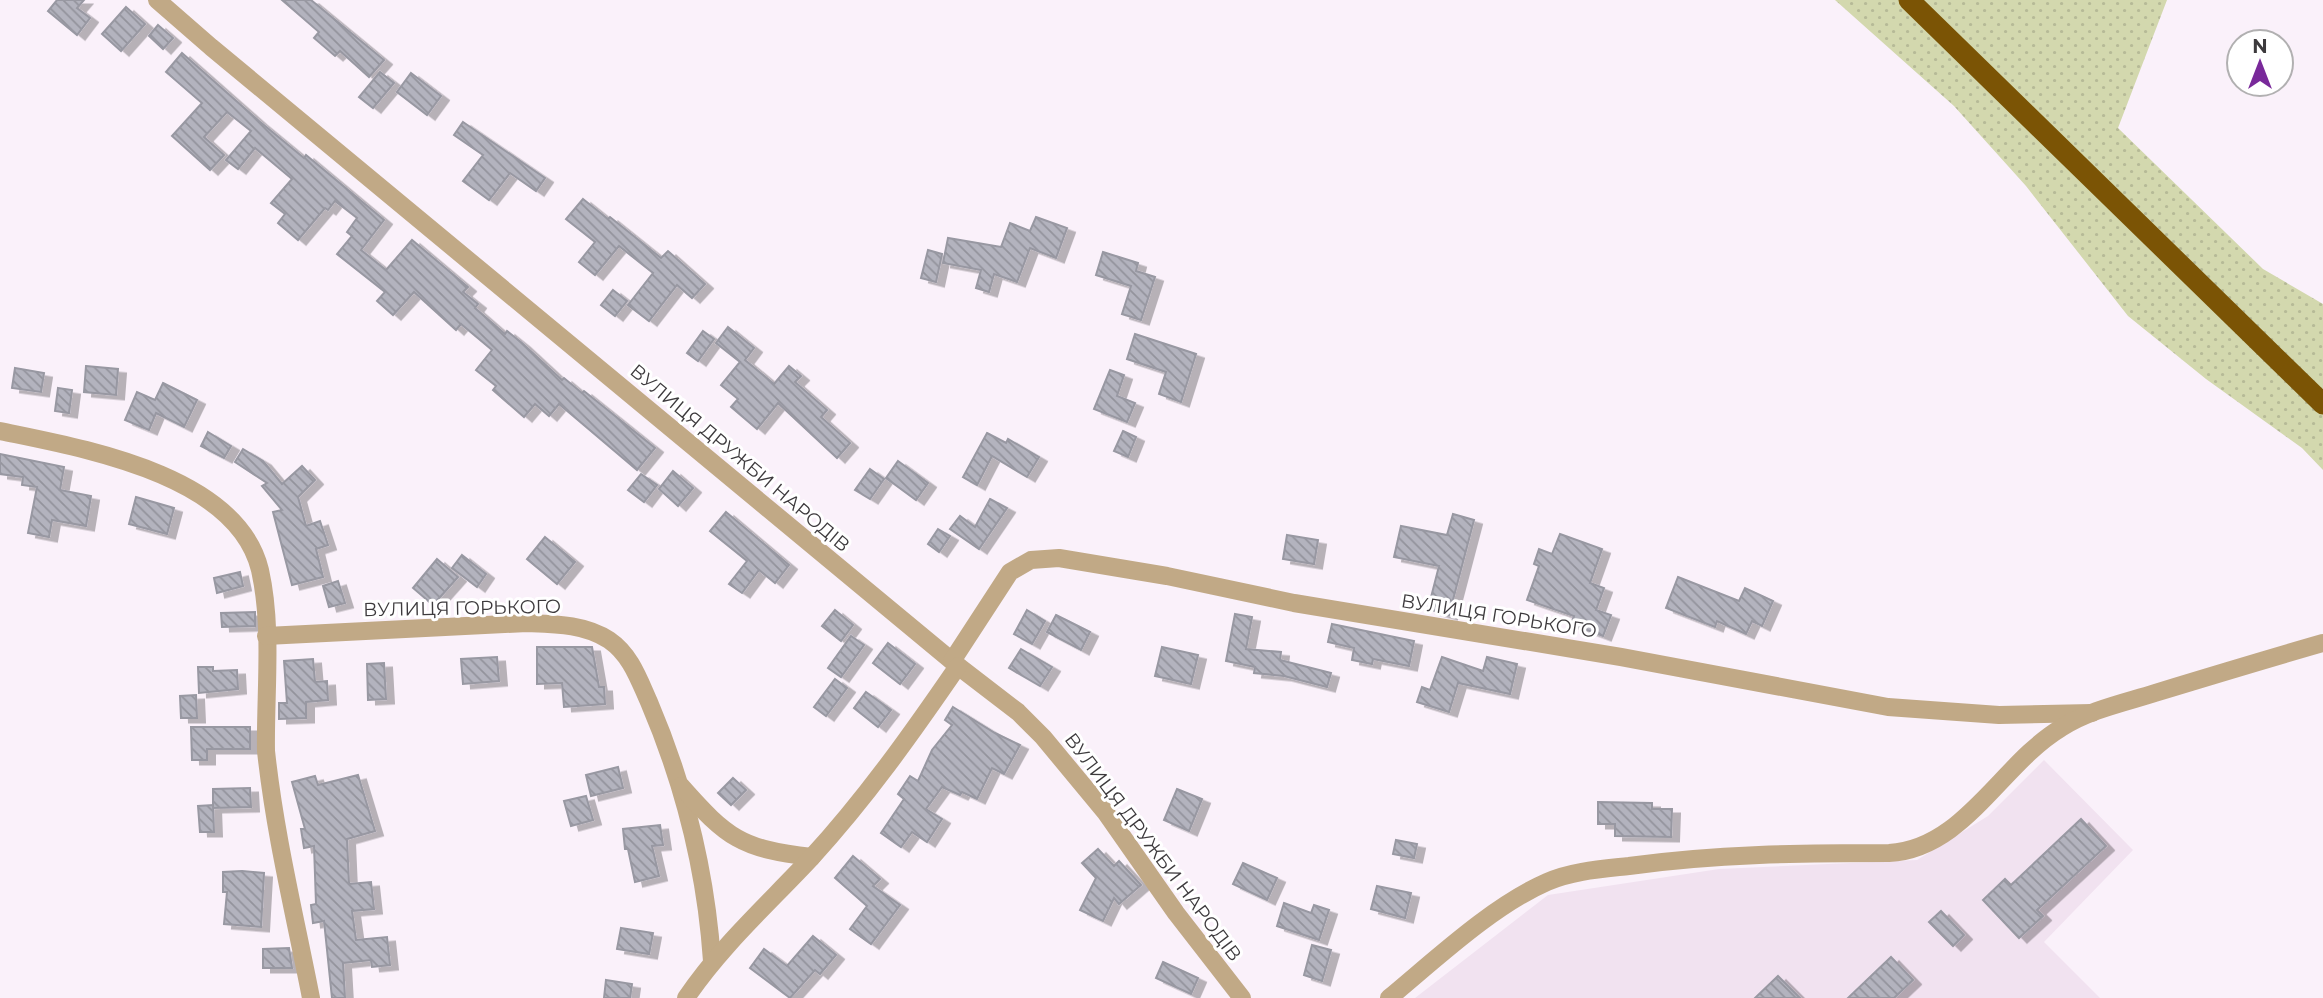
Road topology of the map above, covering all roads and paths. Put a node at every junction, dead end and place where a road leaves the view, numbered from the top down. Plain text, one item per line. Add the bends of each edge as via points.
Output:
1 (157, 0) edge
2 (1909, 0) edge
3 (2323, 404) edge
4 (0, 431) edge
5 (266, 636) junction
6 (2323, 643) edge
7 (955, 664) junction
8 (2091, 713) junction
9 (678, 783) junction
10 (812, 857) junction
11 (712, 961) junction
12 (311, 998) edge
13 (686, 998) edge
14 (1242, 998) edge
15 (1389, 998) edge

1 - 7 street, ВУЛИЦЯ ДРУЖБИ НАРОДІВ
2 - 3 highway
4 - 5 street via 135,464 216,507 243,532 253,550 260,569
5 - 9 street, ВУЛИЦЯ ГОРЬКОГО via 527,623 592,631 611,641 631,664 655,715
5 - 12 street via 269,777
6 - 8 street
7 - 8 street, ВУЛИЦЯ ГОРЬКОГО via 1010,572 1031,560 1059,558 1888,707 1999,715
7 - 10 street, ВУЛИЦЯ ГОРЬКОГО via 893,761
7 - 14 street, ВУЛИЦЯ ДРУЖБИ НАРОДІВ via 1043,737 1106,813
8 - 15 street via 2042,741 1962,819 1919,848 1889,853 1702,857 1563,876 1532,889 1485,920
9 - 10 street via 708,817 741,841 759,849
9 - 11 street, ВУЛИЦЯ ГОРЬКОГО via 703,883
10 - 11 street, ВУЛИЦЯ ГОРЬКОГО
11 - 13 street, ВУЛИЦЯ ГОРЬКОГО

